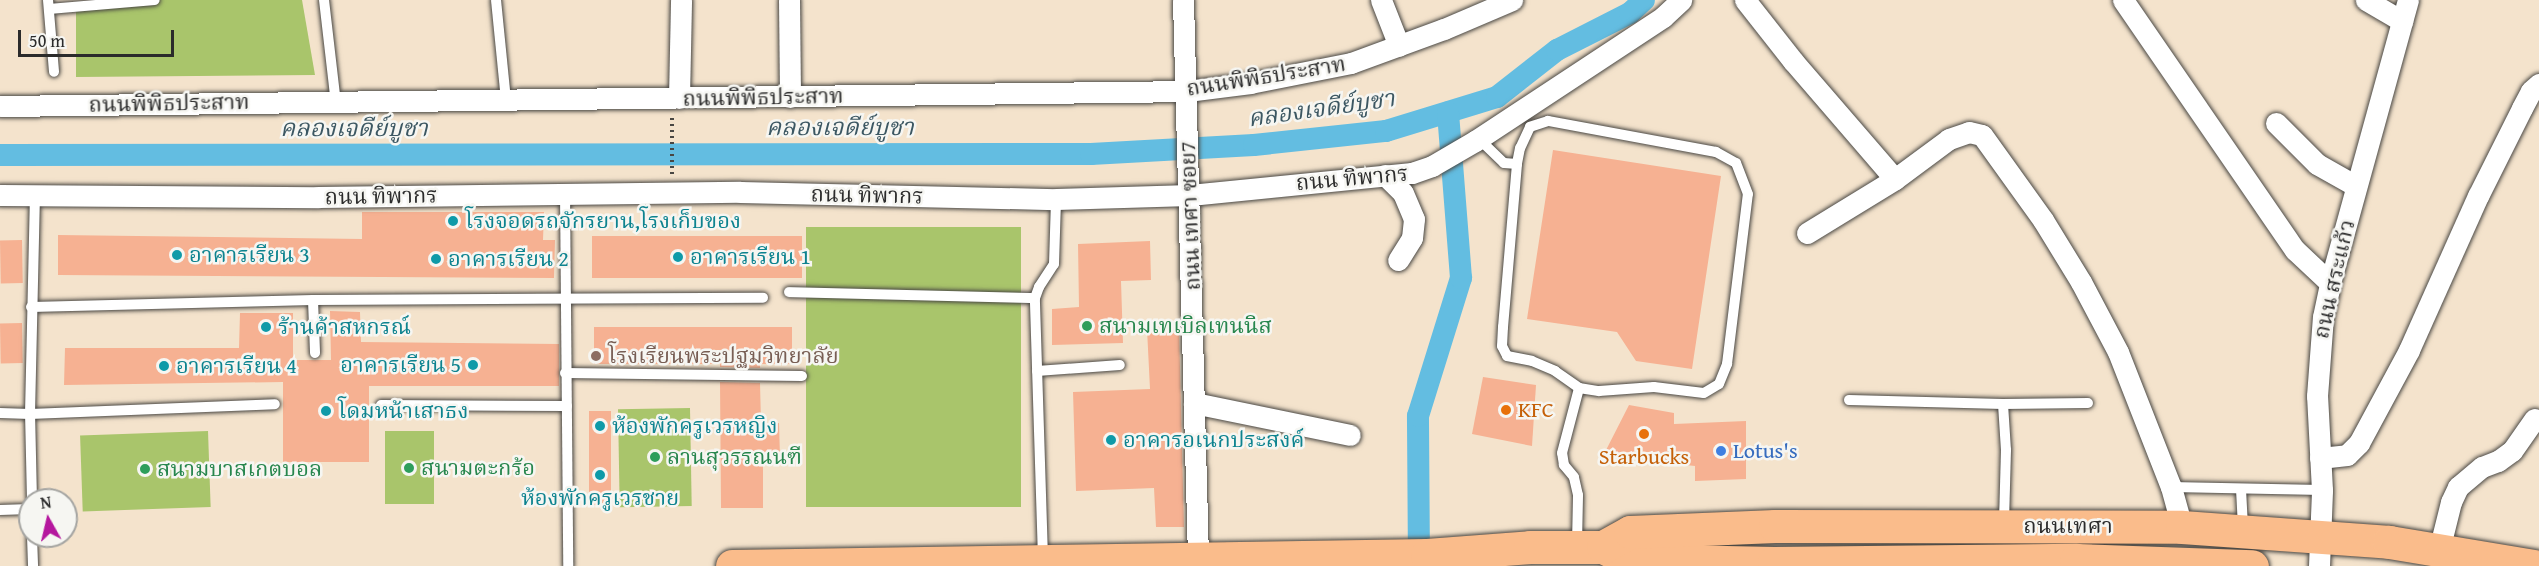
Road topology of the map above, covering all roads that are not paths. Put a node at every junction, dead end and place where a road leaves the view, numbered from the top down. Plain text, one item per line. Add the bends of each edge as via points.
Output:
1 (155, 0) edge
2 (324, 0) edge
3 (496, 0) edge
4 (681, 0) edge
5 (789, 0) edge
6 (1183, 0) edge
7 (1381, 0) edge
8 (1512, 0) edge
9 (1681, 0) edge
10 (1745, 0) edge
11 (2122, 0) edge
12 (2366, 0) edge
13 (2408, 0) edge
14 (49, 4) edge
15 (2402, 21) junction
16 (1400, 46) junction
17 (54, 72) dead end
18 (2539, 84) edge
19 (790, 97) junction
20 (506, 100) junction
21 (1187, 100) junction
22 (336, 103) junction
23 (676, 105) junction
24 (0, 106) edge
25 (2276, 123) dead end
26 (1476, 140) junction
27 (1517, 164) junction
28 (1385, 176) junction
29 (1895, 179) junction
30 (2356, 186) junction
31 (565, 193) junction
32 (0, 195) edge
33 (1190, 195) junction
34 (35, 196) junction
35 (1056, 199) junction
36 (1807, 233) dead end
37 (1398, 260) dead end
38 (2330, 283) junction
39 (789, 292) dead end
40 (763, 298) dead end
41 (1035, 298) junction
42 (564, 299) junction
43 (313, 300) junction
44 (31, 307) junction
45 (315, 353) dead end
46 (1120, 365) dead end
47 (1038, 371) junction
48 (565, 373) junction
49 (802, 376) dead end
50 (1579, 388) junction
51 (1849, 400) dead end
52 (1194, 403) junction
53 (2088, 403) dead end
54 (275, 404) dead end
55 (2003, 404) junction
56 (381, 405) dead end
57 (567, 406) junction
58 (0, 413) edge
59 (30, 414) junction
60 (2534, 419) dead end
61 (1350, 435) dead end
62 (2320, 458) junction
63 (2171, 487) junction
64 (32, 488) edge
65 (2241, 489) junction
66 (2322, 490) junction
67 (18, 509) edge
68 (0, 510) edge
69 (2004, 527) junction
70 (2182, 527) junction
71 (2243, 531) junction
72 (32, 548) edge
73 (2439, 550) junction
74 (1595, 552) edge
75 (2319, 552) edge
76 (1440, 558) edge
77 (1043, 561) junction
78 (1178, 561) edge
79 (858, 565) edge
80 (951, 565) edge
81 (33, 566) edge
82 (568, 566) edge
83 (732, 566) edge
84 (2252, 566) edge
85 (2534, 566) edge

1 - 14 lane
2 - 22 lane
3 - 20 lane
4 - 23 street
5 - 19 street
6 - 21 street, ถนน เทศา ซอย7
7 - 16 street
8 - 16 street, ถนนพิพิธประสาท
9 - 26 street, ถนน ทิพากร via 1663,17
10 - 29 street
11 - 38 street via 2295,250
12 - 15 street
13 - 15 street, ถนน สระแก้ว
14 - 17 lane
15 - 30 street, ถนน สระแก้ว
16 - 21 street, ถนนพิพิธประสาท via 1351,63
18 - 62 street via 2522,108 2409,350 2359,443 2347,455
19 - 21 street, ถนนพิพิธประสาท
19 - 23 street, ถนนพิพิธประสาท
20 - 22 street, ถนนพิพิธประสาท
20 - 23 street, ถนนพิพิธประสาท
21 - 33 street, ถนน เทศา ซอย7
22 - 24 street, ถนนพิพิธประสาท
25 - 30 street via 2317,164
26 - 27 lane via 1504,163
26 - 28 street, ถนน ทิพากร via 1432,166
27 - 50 lane via 1502,346 1507,356 1555,371
27 - 50 lane via 1530,127 1548,121 1716,152 1736,163 1744,179 1747,206 1727,364 1719,384 1704,393 1654,387 1599,391
28 - 33 street, ถนน ทิพากร
28 - 37 street via 1403,193 1414,219 1412,238
29 - 36 street
29 - 63 street via 1949,140 1972,131 1982,135 2043,220 2081,282 2118,352
30 - 38 street, ถนน สระแก้ว
31 - 34 street, ถนน ทิพากร
31 - 35 street, ถนน ทิพากร via 740,192
31 - 42 lane
32 - 34 street, ถนน ทิพากร
33 - 35 street, ถนน ทิพากร
33 - 52 street, ถนน เทศา ซอย7
34 - 44 lane
35 - 41 lane via 1054,264
38 - 62 street, ถนน สระแก้ว via 2318,355
39 - 41 lane
40 - 42 lane
41 - 47 lane
42 - 43 lane
42 - 48 lane
43 - 44 lane
43 - 45 lane
44 - 59 lane
46 - 47 lane
47 - 77 lane
48 - 49 lane
48 - 57 lane
50 - 74 lane via 1562,453 1564,465 1574,477
51 - 55 lane
52 - 61 street
52 - 78 street, ถนน เทศา ซอย7
53 - 55 lane
54 - 59 lane
55 - 69 lane
56 - 57 lane
57 - 82 lane
58 - 59 lane
59 - 64 lane
60 - 73 street via 2512,451 2482,467 2458,487
62 - 66 street, ถนน สระแก้ว
63 - 65 lane
63 - 70 street
65 - 66 lane
65 - 71 lane
66 - 75 street, ถนน สระแก้ว
67 - 68 lane
69 - 70 main road, ถนนเทศา
69 - 74 main road, ถนนเทศา via 1775,526 1630,532
70 - 71 main road, ถนนเทศา
71 - 75 main road, ถนนเทศา
72 - 81 lane
73 - 75 main road, ถนนเทศา via 2389,542
73 - 85 main road, ถนนเทศา
74 - 76 main road, ถนนเทศา
74 - 84 main road, ถนนเทศา via 1628,560 2076,560
76 - 78 main road, ถนนเทศา
77 - 78 main road, ถนนเทศา
77 - 80 main road, ถนนเทศา
79 - 80 main road, ถนนเทศา
79 - 83 main road, ถนนเทศา

